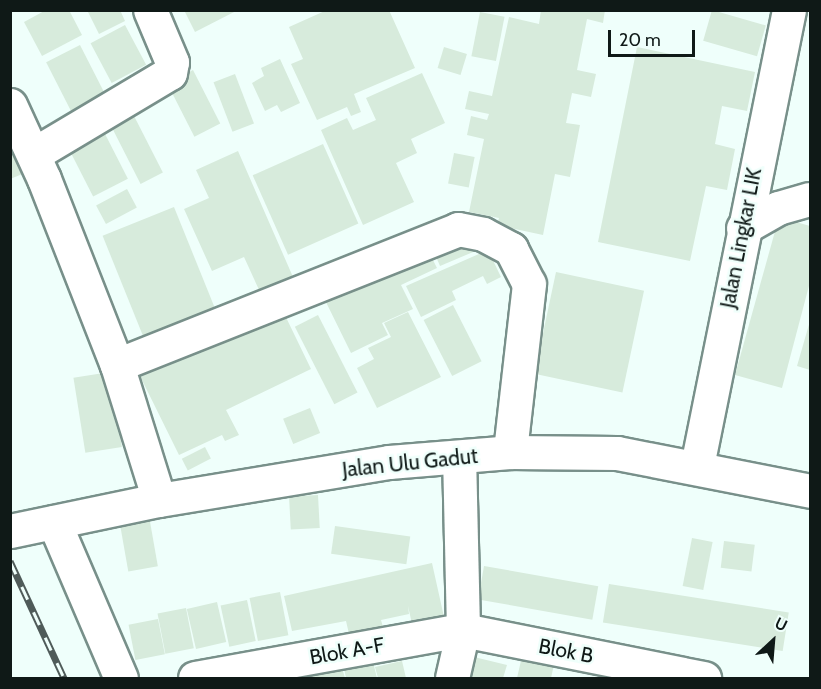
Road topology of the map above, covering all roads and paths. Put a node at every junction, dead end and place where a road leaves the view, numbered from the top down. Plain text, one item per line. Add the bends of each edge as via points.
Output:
1 (150, 10) edge
2 (789, 10) edge
3 (10, 105) edge
4 (33, 154) junction
5 (810, 199) edge
6 (743, 228) junction
7 (117, 365) junction
8 (510, 452) junction
9 (459, 457) junction
10 (697, 466) junction
11 (810, 491) edge
12 (159, 500) junction
13 (54, 522) junction
14 (10, 531) edge
15 (463, 630) junction
16 (583, 667) edge
17 (121, 678) edge
18 (195, 678) edge
19 (452, 678) edge
20 (704, 678) edge

1 - 4 street via 172,62 170,73
2 - 6 street, Jalan Lingkar LIK
3 - 4 street
4 - 7 street
5 - 6 street via 778,208
6 - 10 street, Jalan Lingkar LIK
7 - 8 street via 458,229 483,234 511,249 529,284
7 - 12 street
8 - 9 street, Jalan Ulu Gadut
8 - 10 street, Jalan Ulu Gadut via 617,453
9 - 12 street, Jalan Ulu Gadut via 389,462
9 - 15 street
10 - 11 street, Jalan Ulu Gadut
12 - 13 street, Jalan Ulu Gadut
13 - 14 street, Jalan Ulu Gadut
13 - 17 street
15 - 16 street, Blok B
15 - 18 street, Blok A-F
15 - 19 street
16 - 20 street, Blok B

